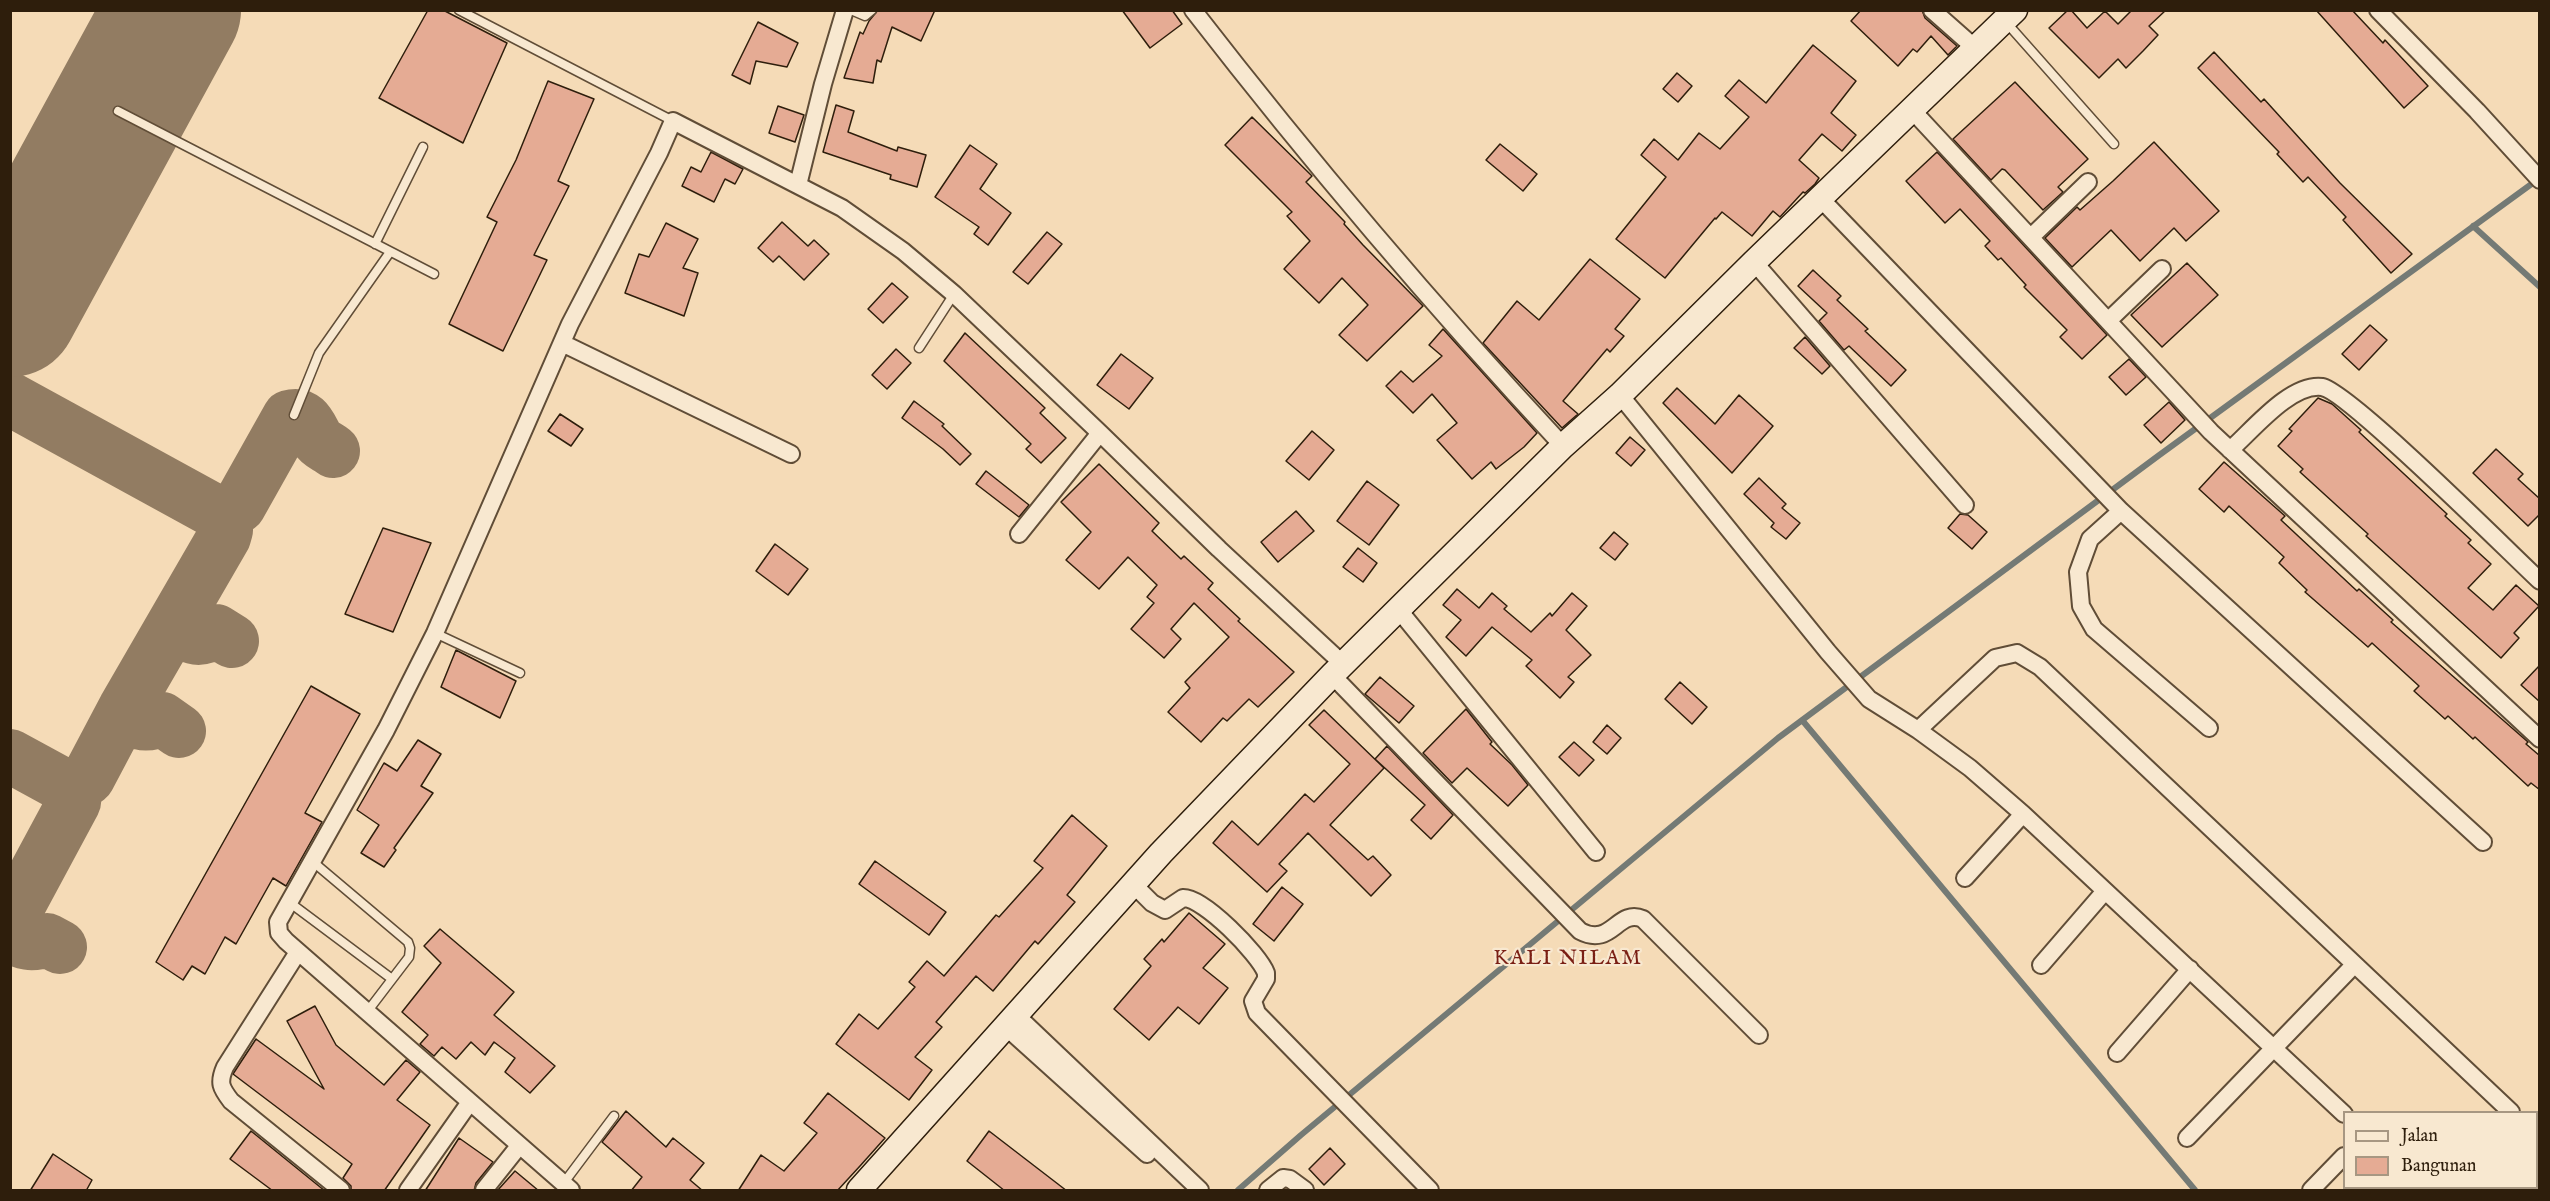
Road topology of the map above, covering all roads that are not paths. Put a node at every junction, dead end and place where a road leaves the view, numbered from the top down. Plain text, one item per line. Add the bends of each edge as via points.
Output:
1 (459, 10) edge
2 (844, 10) edge
3 (851, 10) edge
4 (872, 10) edge
5 (1193, 10) edge
6 (1932, 10) edge
7 (2378, 10) edge
8 (2010, 15) edge
9 (1975, 48) junction
10 (1912, 110) junction
11 (118, 111) dead end
12 (673, 121) junction
13 (2114, 144) dead end
14 (423, 147) dead end
15 (2540, 180) edge
16 (2088, 182) dead end
17 (798, 185) junction
18 (1820, 198) junction
19 (2031, 237) junction
20 (375, 244) junction
21 (390, 252) junction
22 (1754, 261) junction
23 (2162, 269) dead end
24 (434, 274) dead end
25 (954, 294) junction
26 (2109, 320) junction
27 (562, 343) junction
28 (919, 348) dead end
29 (1620, 395) junction
30 (294, 416) dead end
31 (1100, 433) junction
32 (1563, 446) junction
33 (2230, 450) junction
34 (791, 454) dead end
35 (1965, 505) dead end
36 (2121, 511) junction
37 (1019, 534) dead end
38 (2540, 581) edge
39 (1398, 609) junction
40 (435, 633) junction
41 (1338, 669) junction
42 (520, 673) dead end
43 (2209, 728) dead end
44 (1918, 730) junction
45 (2540, 739) edge
46 (2023, 814) junction
47 (2483, 842) dead end
48 (1596, 852) dead end
49 (312, 861) junction
50 (1965, 878) dead end
51 (1133, 884) junction
52 (2105, 891) junction
53 (289, 902) junction
54 (298, 952) junction
55 (2041, 965) dead end
56 (2354, 965) junction
57 (2190, 969) junction
58 (392, 979) junction
59 (367, 1012) junction
60 (1010, 1020) junction
61 (1759, 1035) dead end
62 (2275, 1049) junction
63 (2117, 1053) dead end
64 (470, 1102) junction
65 (2509, 1111) edge
66 (2343, 1113) edge
67 (614, 1116) dead end
68 (1128, 1129) junction
69 (2187, 1138) dead end
70 (519, 1146) junction
71 (2343, 1157) edge
72 (567, 1187) edge
73 (341, 1191) edge
74 (408, 1191) edge
75 (484, 1191) edge
76 (859, 1191) edge
77 (1188, 1191) edge
78 (1200, 1191) edge
79 (1268, 1191) edge
80 (1305, 1191) edge
81 (1430, 1191) edge
82 (2312, 1191) edge

1 - 12 lane
2 - 17 street
3 - 4 lane via 865,16
5 - 32 street via 1335,189
6 - 9 street
7 - 15 street
8 - 9 street
8 - 13 lane
9 - 10 street
10 - 18 street
10 - 19 street
11 - 20 lane
12 - 17 street
12 - 27 street
14 - 20 lane
16 - 19 street
17 - 25 street via 874,230
18 - 22 street
18 - 36 street
19 - 26 street
20 - 21 lane
21 - 24 lane
21 - 30 lane via 319,353
22 - 29 street
22 - 35 street
23 - 26 street
25 - 28 lane
25 - 31 street
26 - 33 street
27 - 34 street
27 - 40 street
29 - 32 street
29 - 44 street via 1869,699
31 - 37 street
31 - 41 street
32 - 39 street
33 - 38 street via 2288,397 2310,388 2330,390 2369,420
33 - 45 street
36 - 43 street via 2090,539 2078,572 2081,606 2094,629
36 - 47 street
39 - 41 street
39 - 48 street
40 - 42 lane
40 - 49 street
41 - 51 street
41 - 61 street via 1580,931 1591,937 1605,934 1628,917 1643,919
44 - 46 street
44 - 56 street via 1995,658 2017,653 2040,667
46 - 50 street
46 - 52 street
49 - 53 street
49 - 58 lane via 408,942 409,957
51 - 60 street
51 - 81 street via 1152,903 1166,910 1183,898 1197,901 1245,945 1266,973 1253,1001 1257,1013
52 - 55 street
52 - 57 street
53 - 54 street via 278,929
53 - 58 lane
54 - 59 street
54 - 73 street via 219,1081 231,1101
56 - 62 street
56 - 65 street
57 - 62 street
57 - 63 street
58 - 59 lane
59 - 64 street
60 - 68 street
60 - 76 street
62 - 66 street
62 - 69 street
64 - 70 street
64 - 74 street
67 - 72 lane
68 - 77 street
68 - 78 street
70 - 72 street
70 - 75 street
71 - 82 street
79 - 80 street via 1283,1178

